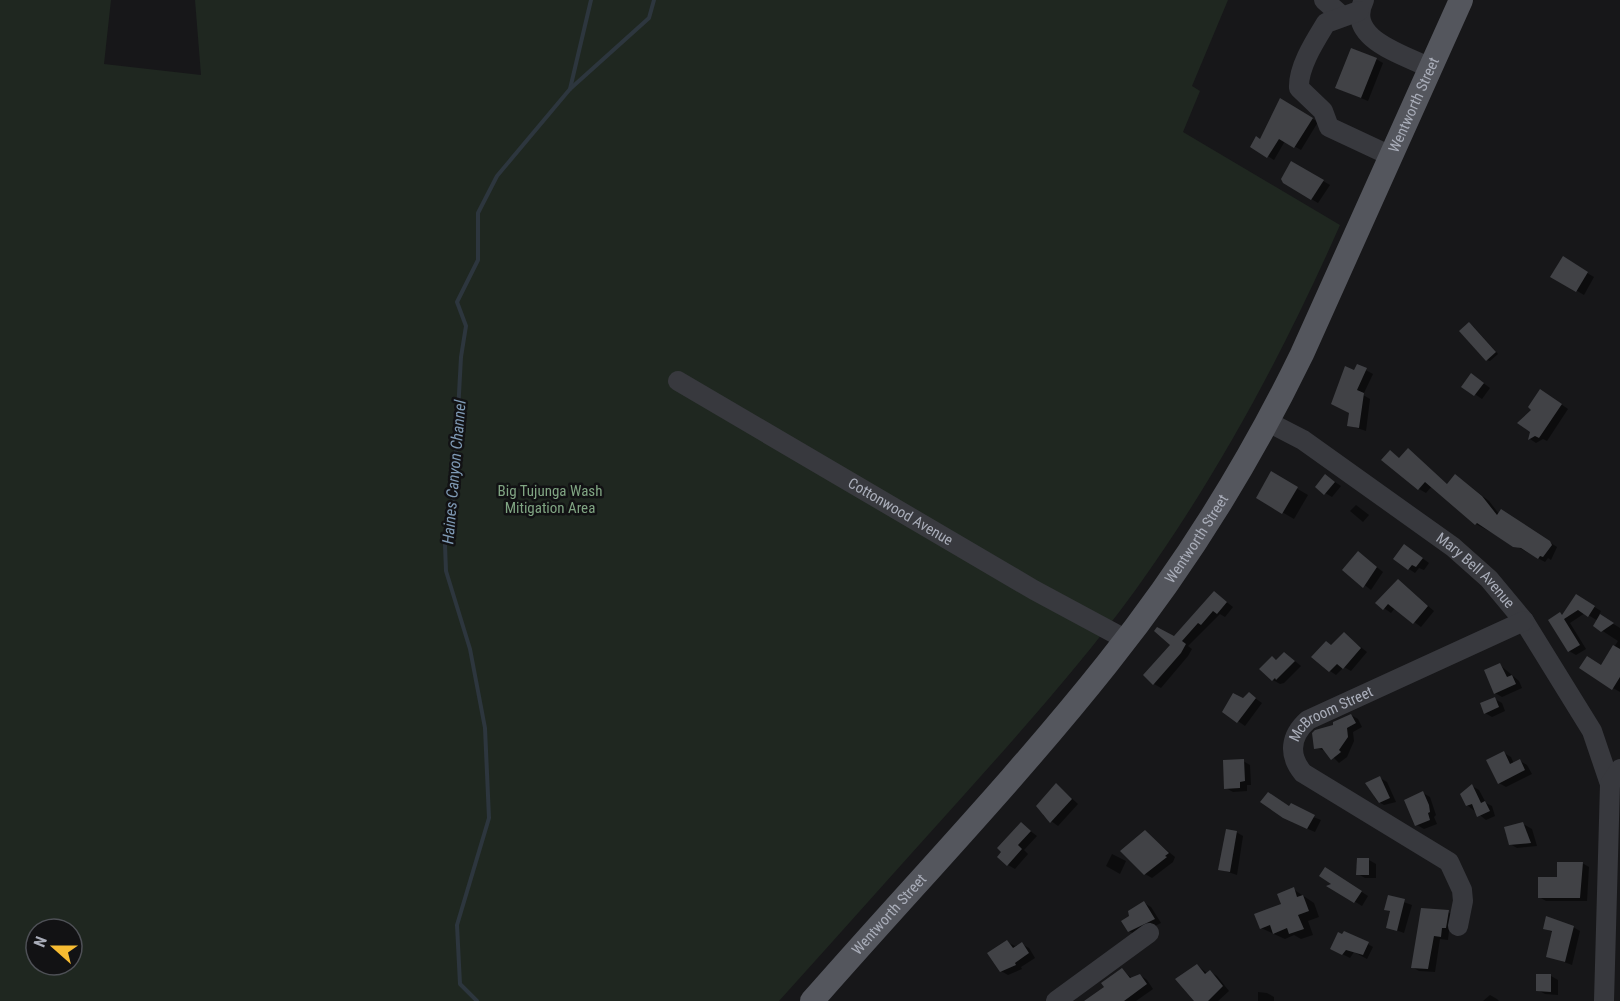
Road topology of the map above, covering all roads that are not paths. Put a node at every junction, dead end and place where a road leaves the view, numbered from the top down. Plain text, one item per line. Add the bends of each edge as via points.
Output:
1 (1324, 0) edge
2 (1461, 0) edge
3 (1355, 9) edge
4 (1430, 68) junction
5 (1390, 156) junction
6 (678, 381) dead end
7 (1268, 422) junction
8 (1524, 621) junction
9 (1125, 639) junction
10 (1615, 777) edge
11 (1614, 840) edge
12 (1458, 926) dead end
13 (1149, 933) dead end
14 (812, 1001) edge
15 (1056, 1001) edge
16 (1604, 1001) edge

1 - 3 street
2 - 4 main road, Wentworth Street
3 - 4 street via 1361,26 1374,40
3 - 5 street via 1326,23 1299,80 1299,88 1323,111 1329,127
4 - 5 main road, Wentworth Street
5 - 7 main road, Wentworth Street
6 - 9 street, Cottonwood Avenue
7 - 8 street, Mary Bell Avenue via 1303,440 1454,547 1489,579
7 - 9 main road, Wentworth Street via 1186,553
8 - 10 street, Mary Bell Avenue via 1592,731
8 - 12 street, McBroom Street via 1308,720 1300,726 1292,746 1293,756 1304,773 1449,862 1462,890
9 - 14 main road, Wentworth Street via 982,810
10 - 11 street, Mary Bell Avenue
11 - 16 street, Mary Bell Avenue
13 - 15 street

